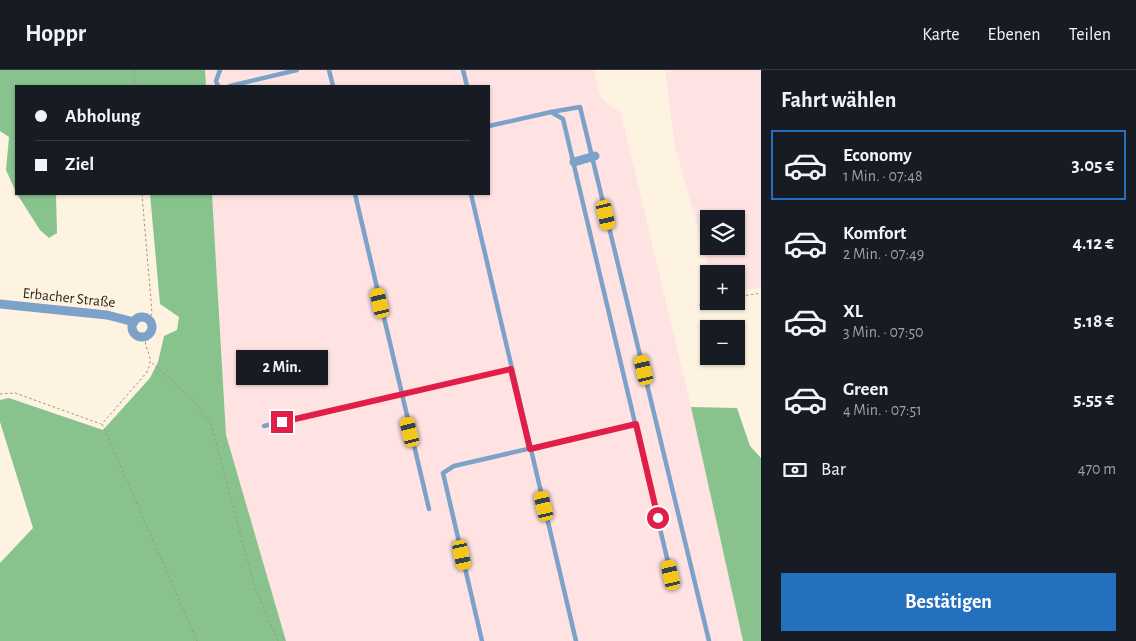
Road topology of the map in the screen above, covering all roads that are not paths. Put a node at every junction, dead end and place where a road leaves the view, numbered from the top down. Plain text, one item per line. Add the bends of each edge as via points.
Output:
1 (220, 70) edge
2 (297, 70) edge
3 (329, 70) edge
4 (463, 70) edge
5 (218, 85) edge
6 (234, 85) edge
7 (332, 85) edge
8 (466, 85) edge
9 (551, 112) junction
10 (490, 126) edge
11 (593, 157) junction
12 (574, 162) junction
13 (355, 195) edge
14 (471, 195) edge
15 (0, 304) edge
16 (134, 322) junction
17 (511, 369) junction
18 (401, 393) junction
19 (636, 424) junction
20 (264, 426) dead end
21 (530, 449) junction
22 (429, 509) dead end
23 (671, 575) dead end
24 (482, 641) edge
25 (576, 641) edge
26 (709, 641) edge

1 - 5 lane
2 - 6 lane
3 - 7 lane
4 - 8 lane
9 - 10 lane
9 - 11 lane via 580,107
9 - 12 lane via 563,119
11 - 12 street
11 - 26 lane
12 - 19 lane
13 - 18 lane
14 - 17 lane
15 - 16 street, Erbacher Straße via 107,315
16 - 16 street, Erbacher Straße via 142,318 149,320 151,332 145,337 134,333
17 - 18 lane
17 - 21 lane
18 - 20 lane
18 - 22 lane
19 - 21 lane
19 - 23 lane
21 - 24 lane via 454,466 443,473
21 - 25 lane

